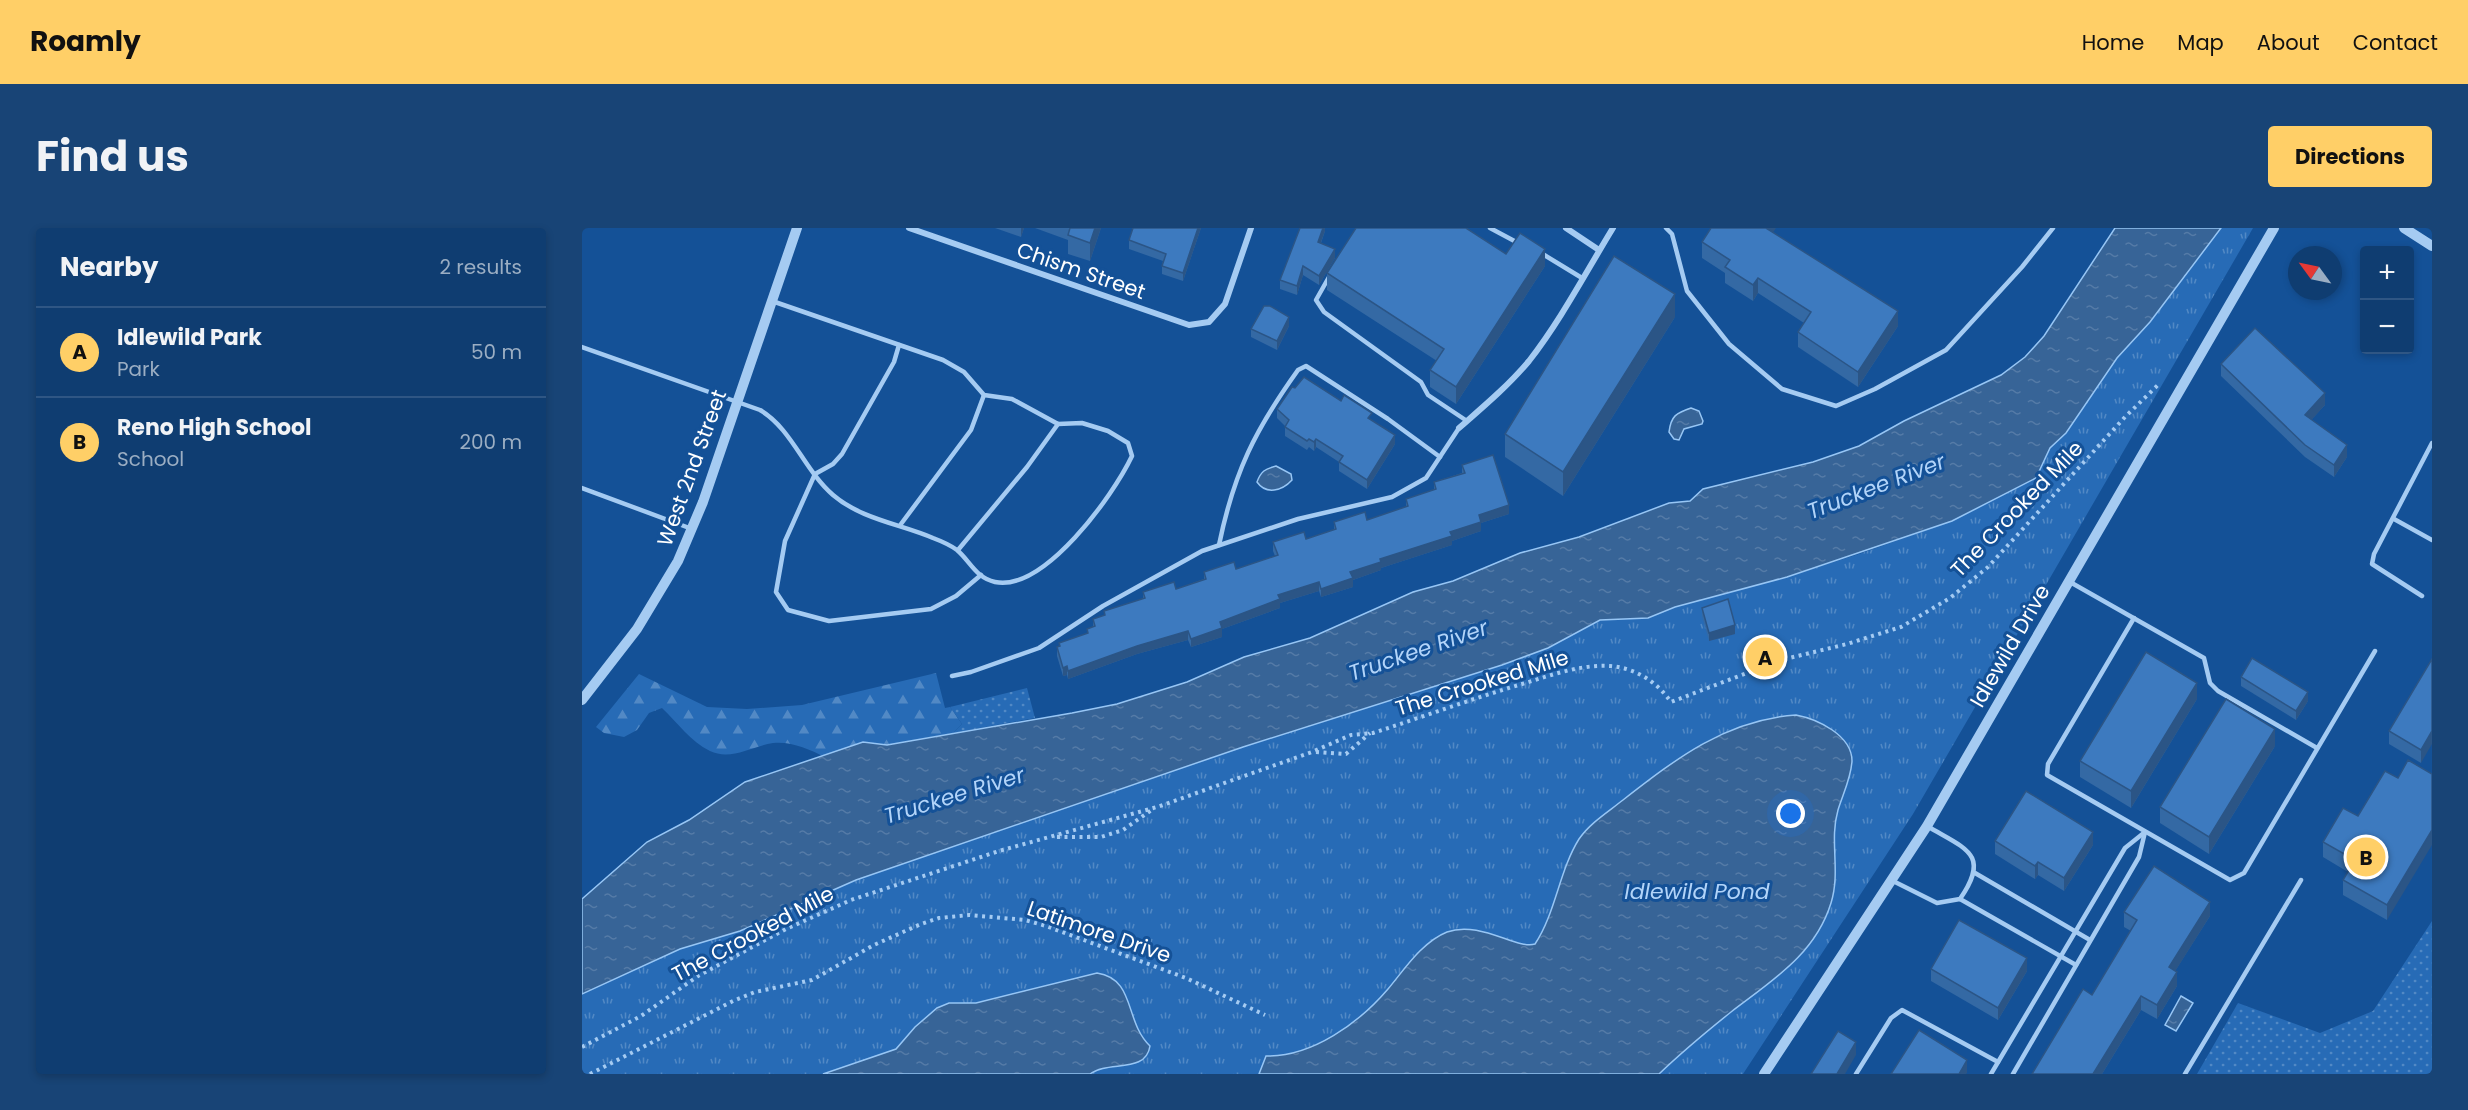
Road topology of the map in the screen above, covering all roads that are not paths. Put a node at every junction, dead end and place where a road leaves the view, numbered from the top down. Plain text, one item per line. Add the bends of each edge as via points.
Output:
1 (797, 228) edge
2 (909, 228) edge
3 (1251, 228) edge
4 (1490, 228) edge
5 (1566, 228) edge
6 (1613, 228) edge
7 (1666, 228) edge
8 (2053, 228) edge
9 (2274, 228) edge
10 (2404, 228) edge
11 (2432, 246) edge
12 (1529, 248) edge
13 (1599, 250) junction
14 (1538, 252) edge
15 (1334, 270) edge
16 (1582, 278) junction
17 (772, 301) junction
18 (899, 345) junction
19 (582, 346) edge
20 (984, 395) junction
21 (737, 400) junction
22 (1467, 421) junction
23 (1058, 424) junction
24 (1459, 428) joint
25 (2432, 443) edge
26 (1440, 457) junction
27 (815, 474) junction
28 (582, 488) edge
29 (2394, 519) junction
30 (901, 524) junction
31 (693, 529) junction
32 (2432, 540) edge
33 (1219, 545) junction
34 (958, 550) junction
35 (981, 575) junction
36 (2070, 582) junction
37 (2422, 596) dead end
38 (2134, 618) junction
39 (2375, 651) dead end
40 (952, 676) dead end
41 (582, 700) edge
42 (2316, 748) junction
43 (1927, 826) junction
44 (2145, 832) junction
45 (1975, 873) junction
46 (2301, 879) dead end
47 (1893, 881) junction
48 (1960, 900) junction
49 (2075, 932) junction
50 (2090, 940) junction
51 (2061, 956) junction
52 (2076, 965) junction
53 (1998, 1062) junction
54 (1764, 1074) edge
55 (1856, 1074) edge
56 (1991, 1074) edge
57 (2013, 1074) edge
58 (2185, 1074) edge

1 - 17 street, West 2nd Street
2 - 3 street, Chism Street via 1189,325 1209,322 1225,304
4 - 12 lane
5 - 13 street
6 - 13 street
7 - 8 lane via 1672,234 1687,291 1729,344 1782,389 1836,406 1946,350
9 - 36 street, Idlewild Drive
10 - 11 street
13 - 16 street
14 - 16 lane
15 - 22 lane via 1316,300 1324,312 1421,382 1428,395
16 - 22 street via 1528,362
17 - 18 lane
17 - 21 street, West 2nd Street
18 - 20 lane via 944,360 964,372
18 - 27 lane via 894,362 842,454
19 - 21 lane
20 - 23 lane via 1012,399
20 - 30 lane via 971,430
21 - 27 lane via 775,419
21 - 31 street, West 2nd Street
22 - 24 street
23 - 34 lane
23 - 35 lane via 1082,423 1108,431 1128,443 1132,456 1126,469 1096,511 1048,565 1019,582 994,582
24 - 26 lane
25 - 29 lane
26 - 33 lane via 1426,478 1392,497 1298,519
26 - 33 lane via 1388,418 1306,366 1298,370 1268,412 1239,469
27 - 30 lane via 833,495 866,516
27 - 35 lane via 785,541 776,592 788,610 829,621 931,609 956,596
28 - 31 lane
29 - 32 lane
29 - 37 lane via 2372,564
30 - 34 lane
31 - 41 street, West 2nd Street via 660,595
33 - 40 lane via 1103,606 1040,648
34 - 35 lane
36 - 38 lane
36 - 43 street, Idlewild Drive
38 - 42 lane via 2204,658 2210,683 2218,691
38 - 44 lane via 2048,764 2048,775
39 - 42 lane
42 - 44 lane via 2244,873 2230,880
43 - 45 lane via 1961,846 1975,863
43 - 47 street, Idlewild Drive
44 - 49 lane via 2125,848
44 - 50 lane via 2139,857
45 - 48 lane
45 - 49 lane
46 - 58 lane
47 - 48 lane via 1937,903
47 - 54 street, Idlewild Drive
48 - 51 lane
49 - 50 lane
49 - 51 lane
50 - 52 lane
51 - 52 lane
51 - 53 lane
52 - 57 lane
53 - 55 lane via 1902,1010 1891,1018
53 - 56 lane

